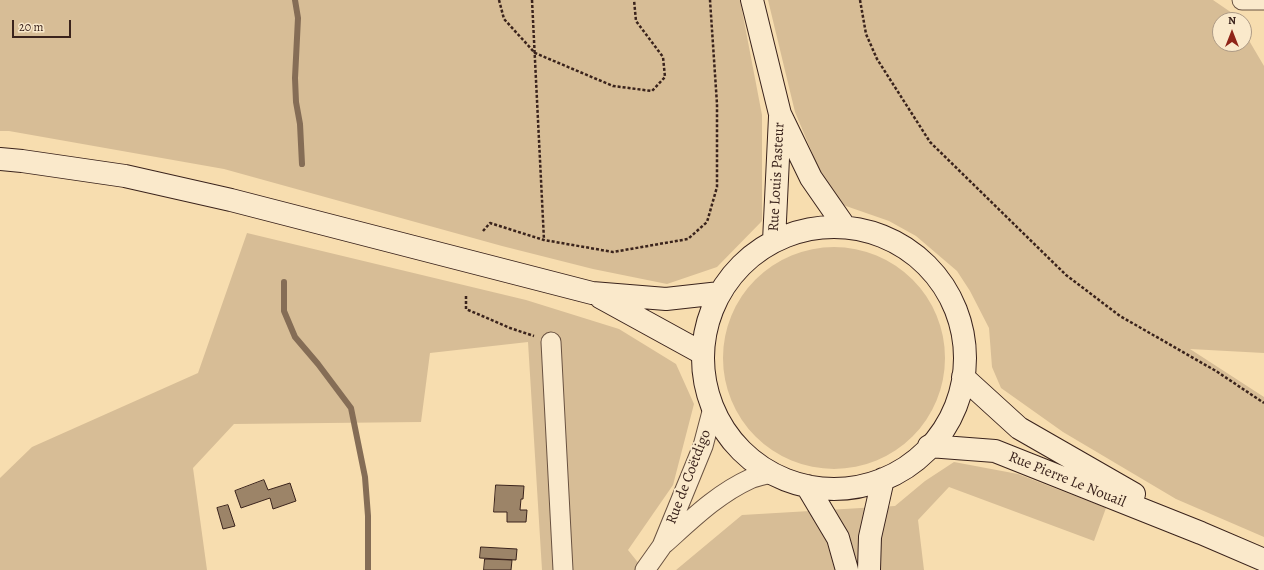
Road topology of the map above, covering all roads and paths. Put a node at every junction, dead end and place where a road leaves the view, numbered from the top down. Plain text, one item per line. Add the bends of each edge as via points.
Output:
1 (499, 0) edge
2 (532, 0) edge
3 (634, 0) edge
4 (710, 0) edge
5 (752, 0) edge
6 (860, 0) edge
7 (1242, 0) edge
8 (1264, 0) edge
9 (535, 53) junction
10 (780, 114) junction
11 (0, 159) edge
12 (845, 227) junction
13 (483, 231) dead end
14 (544, 240) junction
15 (774, 240) junction
16 (592, 293) junction
17 (720, 293) junction
18 (466, 296) dead end
19 (550, 342) joint
20 (702, 353) junction
21 (963, 377) junction
22 (1264, 403) edge
23 (713, 408) junction
24 (929, 446) junction
25 (771, 473) junction
26 (883, 480) junction
27 (807, 486) junction
28 (1201, 533) junction
29 (662, 546) junction
30 (1264, 560) edge
31 (563, 570) edge
32 (645, 570) edge
33 (847, 570) edge
34 (869, 570) edge

1 - 9 path via 504,19
2 - 9 path
3 - 9 path via 636,21 664,57 665,77 652,91 613,86
4 - 14 path via 716,104 717,187 707,222 688,239 613,252
5 - 10 main road, Rue Louis Pasteur
6 - 22 path via 866,34 877,60 930,142 1066,275 1120,316 1216,371
7 - 8 street
9 - 14 path
10 - 12 main road, Rue Louis Pasteur via 811,178
10 - 15 main road, Rue Louis Pasteur
11 - 16 main road via 125,176 231,200
12 - 15 main road via 809,229
12 - 21 main road via 883,236 917,256 943,284 960,319
13 - 14 path via 490,223
15 - 17 main road via 743,263
16 - 17 main road via 666,299
16 - 20 main road
17 - 20 main road via 707,322
18 - 19 path via 466,309
19 - 31 street
20 - 23 main road via 706,388
21 - 24 main road via 954,413 943,431
21 - 28 main road, Rue Pierre Le Nouail via 1019,428
23 - 25 main road via 740,450
23 - 29 street, Rue de Coëtdigo via 703,446
24 - 26 main road via 917,460
24 - 28 main road, Rue Pierre Le Nouail via 995,451
25 - 27 main road
25 - 29 street, Rue de Coëtdigo via 739,484 714,500
26 - 27 main road via 846,488
26 - 34 main road via 870,537
27 - 33 main road via 838,538
28 - 30 main road, Rue Pierre Le Nouail
29 - 32 street, Rue de Coëtdigo

